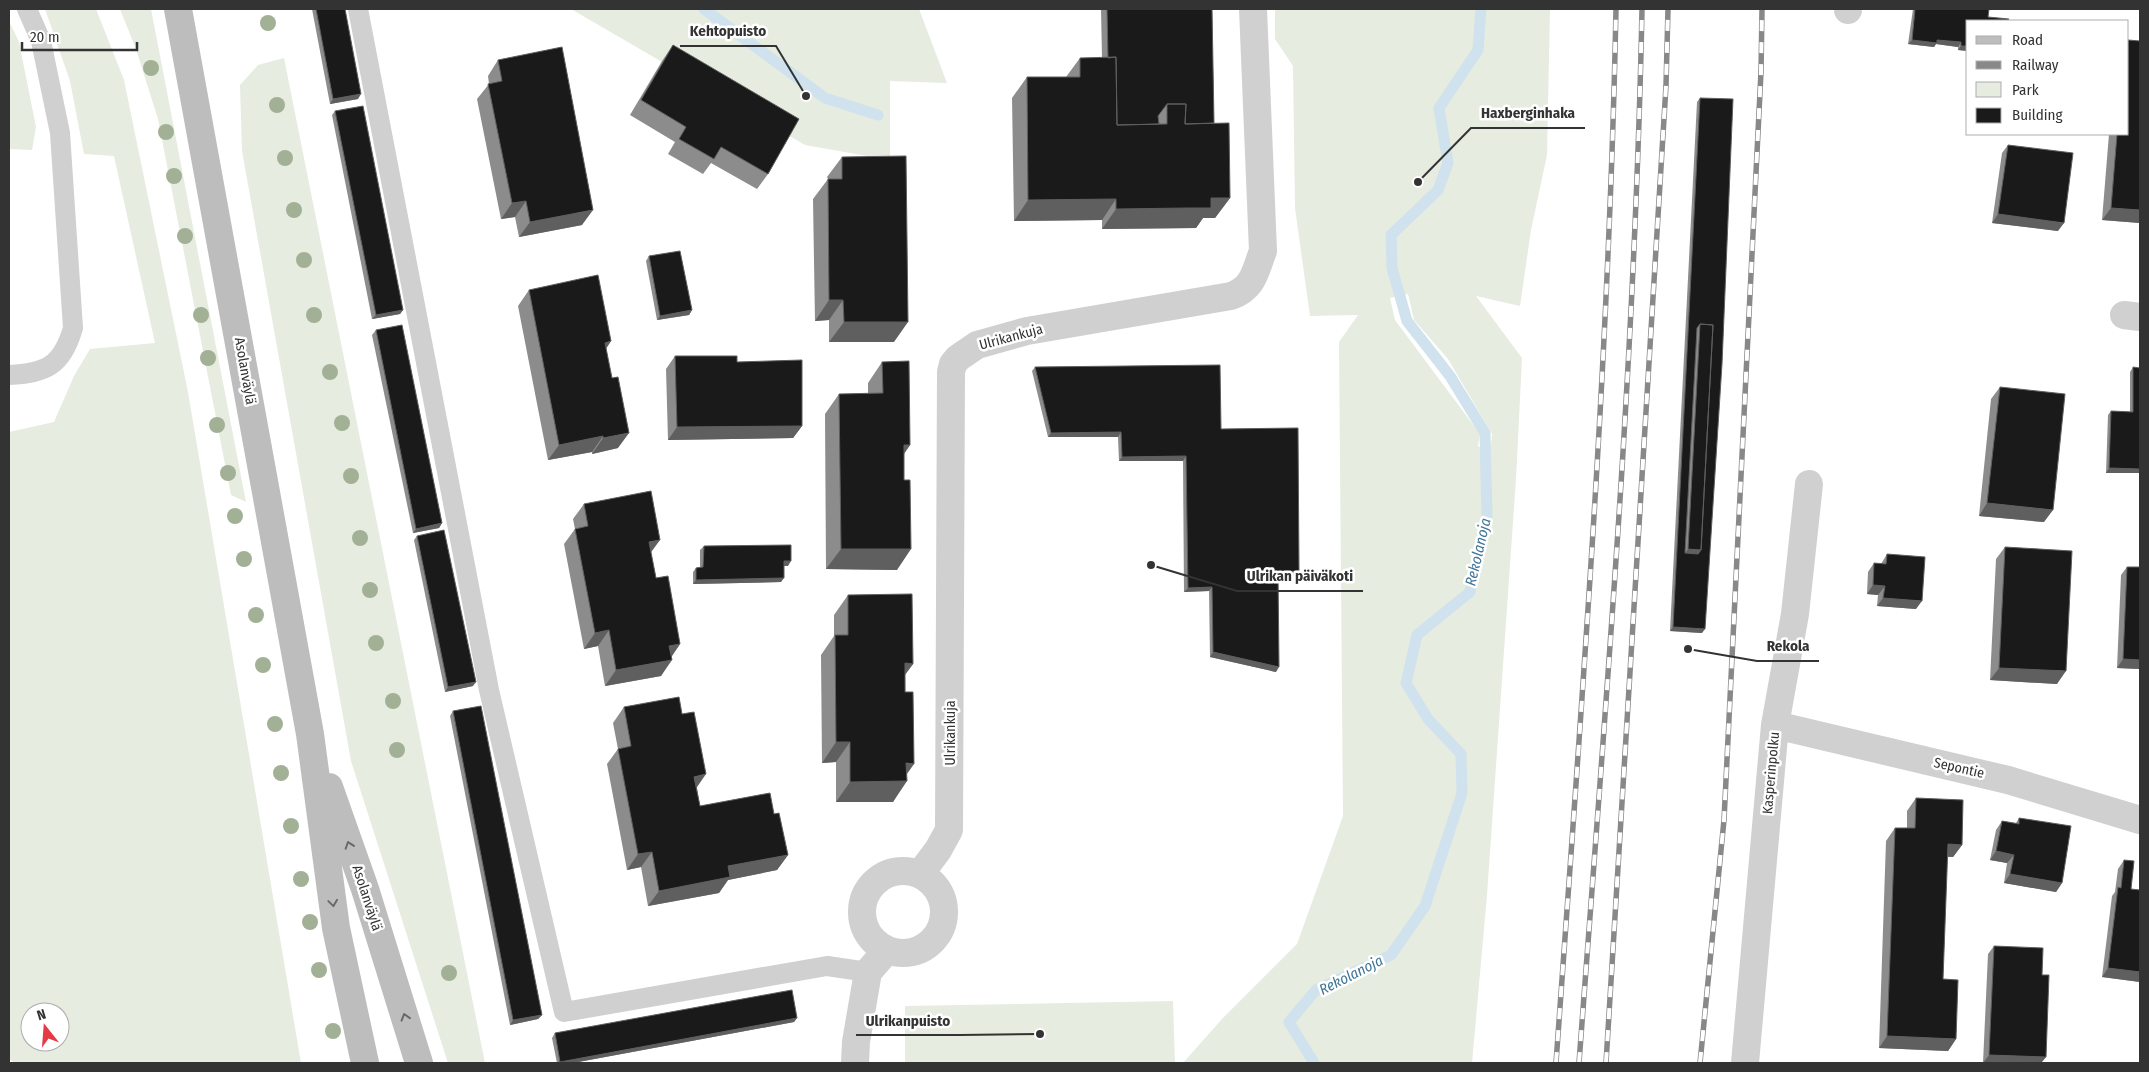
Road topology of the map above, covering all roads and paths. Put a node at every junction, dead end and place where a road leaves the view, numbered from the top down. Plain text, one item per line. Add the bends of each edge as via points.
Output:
1 (28, 9) edge
2 (178, 9) edge
3 (358, 9) edge
4 (1253, 9) edge
5 (9, 375) edge
6 (1809, 484) dead end
7 (1775, 725) junction
8 (310, 734) junction
9 (2140, 820) edge
10 (920, 874) junction
11 (887, 950) junction
12 (868, 972) junction
13 (366, 1063) edge
14 (419, 1063) edge
15 (854, 1063) edge
16 (1744, 1063) edge

1 - 5 lane via 41,42 60,133 73,328 68,345 54,363 34,374
2 - 8 main road, Asolanväylä
3 - 12 lane via 489,690 564,1012 827,966
4 - 10 street, Ulrikankuja via 1263,251 1243,292 1027,331 977,345 953,364 950,372 949,830
6 - 7 street, Kasperinpolku via 1795,614
7 - 9 street, Sepontie via 2008,780
7 - 16 street, Kasperinpolku
8 -> 13 main road, Asolanväylä via 336,928
14 -> 8 main road, Asolanväylä via 365,889
10 - 11 street via 932,882 944,906 944,920 938,934 921,949 898,953
10 - 11 street via 901,871 882,876 865,895 862,921 867,933
11 - 12 street
12 - 15 street

